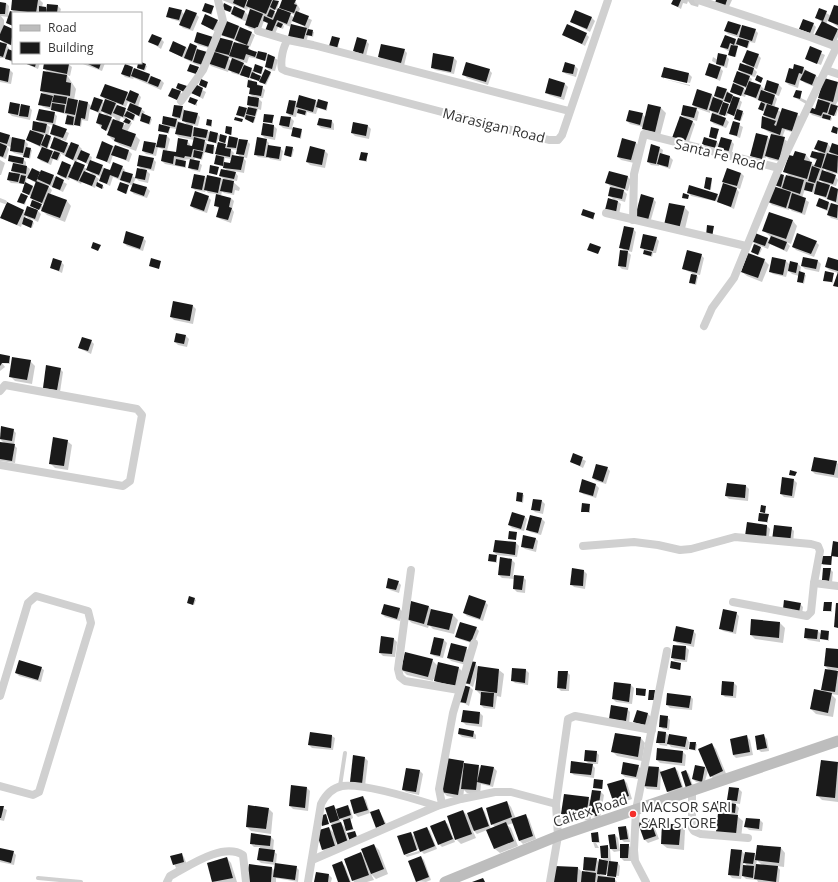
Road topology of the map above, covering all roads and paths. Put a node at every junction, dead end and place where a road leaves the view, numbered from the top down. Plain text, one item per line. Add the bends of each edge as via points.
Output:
1 (218, 0) edge
2 (608, 0) edge
3 (698, 0) edge
4 (258, 31) dead end
5 (288, 40) junction
6 (837, 46) edge
7 (826, 70) junction
8 (838, 74) edge
9 (181, 101) dead end
10 (568, 111) junction
11 (779, 168) junction
12 (0, 200) edge
13 (5, 202) dead end
14 (606, 213) dead end
15 (633, 220) junction
16 (746, 246) junction
17 (704, 326) dead end
18 (0, 391) edge
19 (0, 465) edge
20 (583, 546) dead end
21 (411, 570) dead end
22 (814, 583) junction
23 (838, 586) edge
24 (733, 602) dead end
25 (474, 643) dead end
26 (667, 651) dead end
27 (2, 682) edge
28 (459, 690) junction
29 (0, 696) edge
30 (652, 730) junction
31 (838, 739) edge
32 (344, 753) dead end
33 (0, 786) edge
34 (340, 786) junction
35 (692, 791) junction
36 (556, 804) junction
37 (439, 805) junction
38 (636, 810) junction
39 (558, 836) junction
40 (748, 838) dead end
41 (312, 860) junction
42 (38, 878) dead end
43 (81, 882) edge
44 (167, 882) edge
45 (246, 882) edge
46 (308, 882) edge
47 (445, 882) edge
48 (550, 882) edge
49 (646, 882) edge

1 - 9 street via 223,21 203,70
2 - 10 street, Marasigan Road
3 - 6 street
4 - 5 street
5 - 10 street
5 - 10 street, Marasigan Road via 285,43 281,65 286,71 549,140 558,140 562,135
6 - 7 street, Santa Fe Road
7 - 8 street
7 - 11 street, Santa Fe Road
11 - 15 street, Santa Fe Road via 644,134 634,174
11 - 16 street
12 - 13 lane
14 - 15 street
15 - 16 street
16 - 17 street via 734,278 712,308
18 - 19 street via 5,385 137,409 142,415 130,481 123,486
20 - 22 street via 634,542 680,550 735,537 811,544 818,546 820,551
21 - 28 street via 398,669 400,677
22 - 23 street
22 - 24 street via 811,612 807,616
25 - 28 street
26 - 30 street
27 - 29 street
27 - 33 street via 28,603 32,599 36,596 88,611 91,623 39,792 33,795
28 - 37 street via 439,789
30 - 36 street via 575,716 568,719
30 - 38 street
31 - 35 street, Caltex Road
32 - 34 lane
34 - 37 street via 390,793
34 - 41 street via 325,796 321,804
35 - 38 street, Caltex Road
35 - 40 street via 694,831 701,834
36 - 37 street via 511,792 495,792 460,798
36 - 39 street
37 - 41 street
38 - 39 street, Caltex Road
38 - 49 street via 634,850 636,862
39 - 47 street, Caltex Road
39 - 48 street
41 - 46 street
42 - 43 lane
44 - 45 street via 170,876 220,851 232,850 243,855

